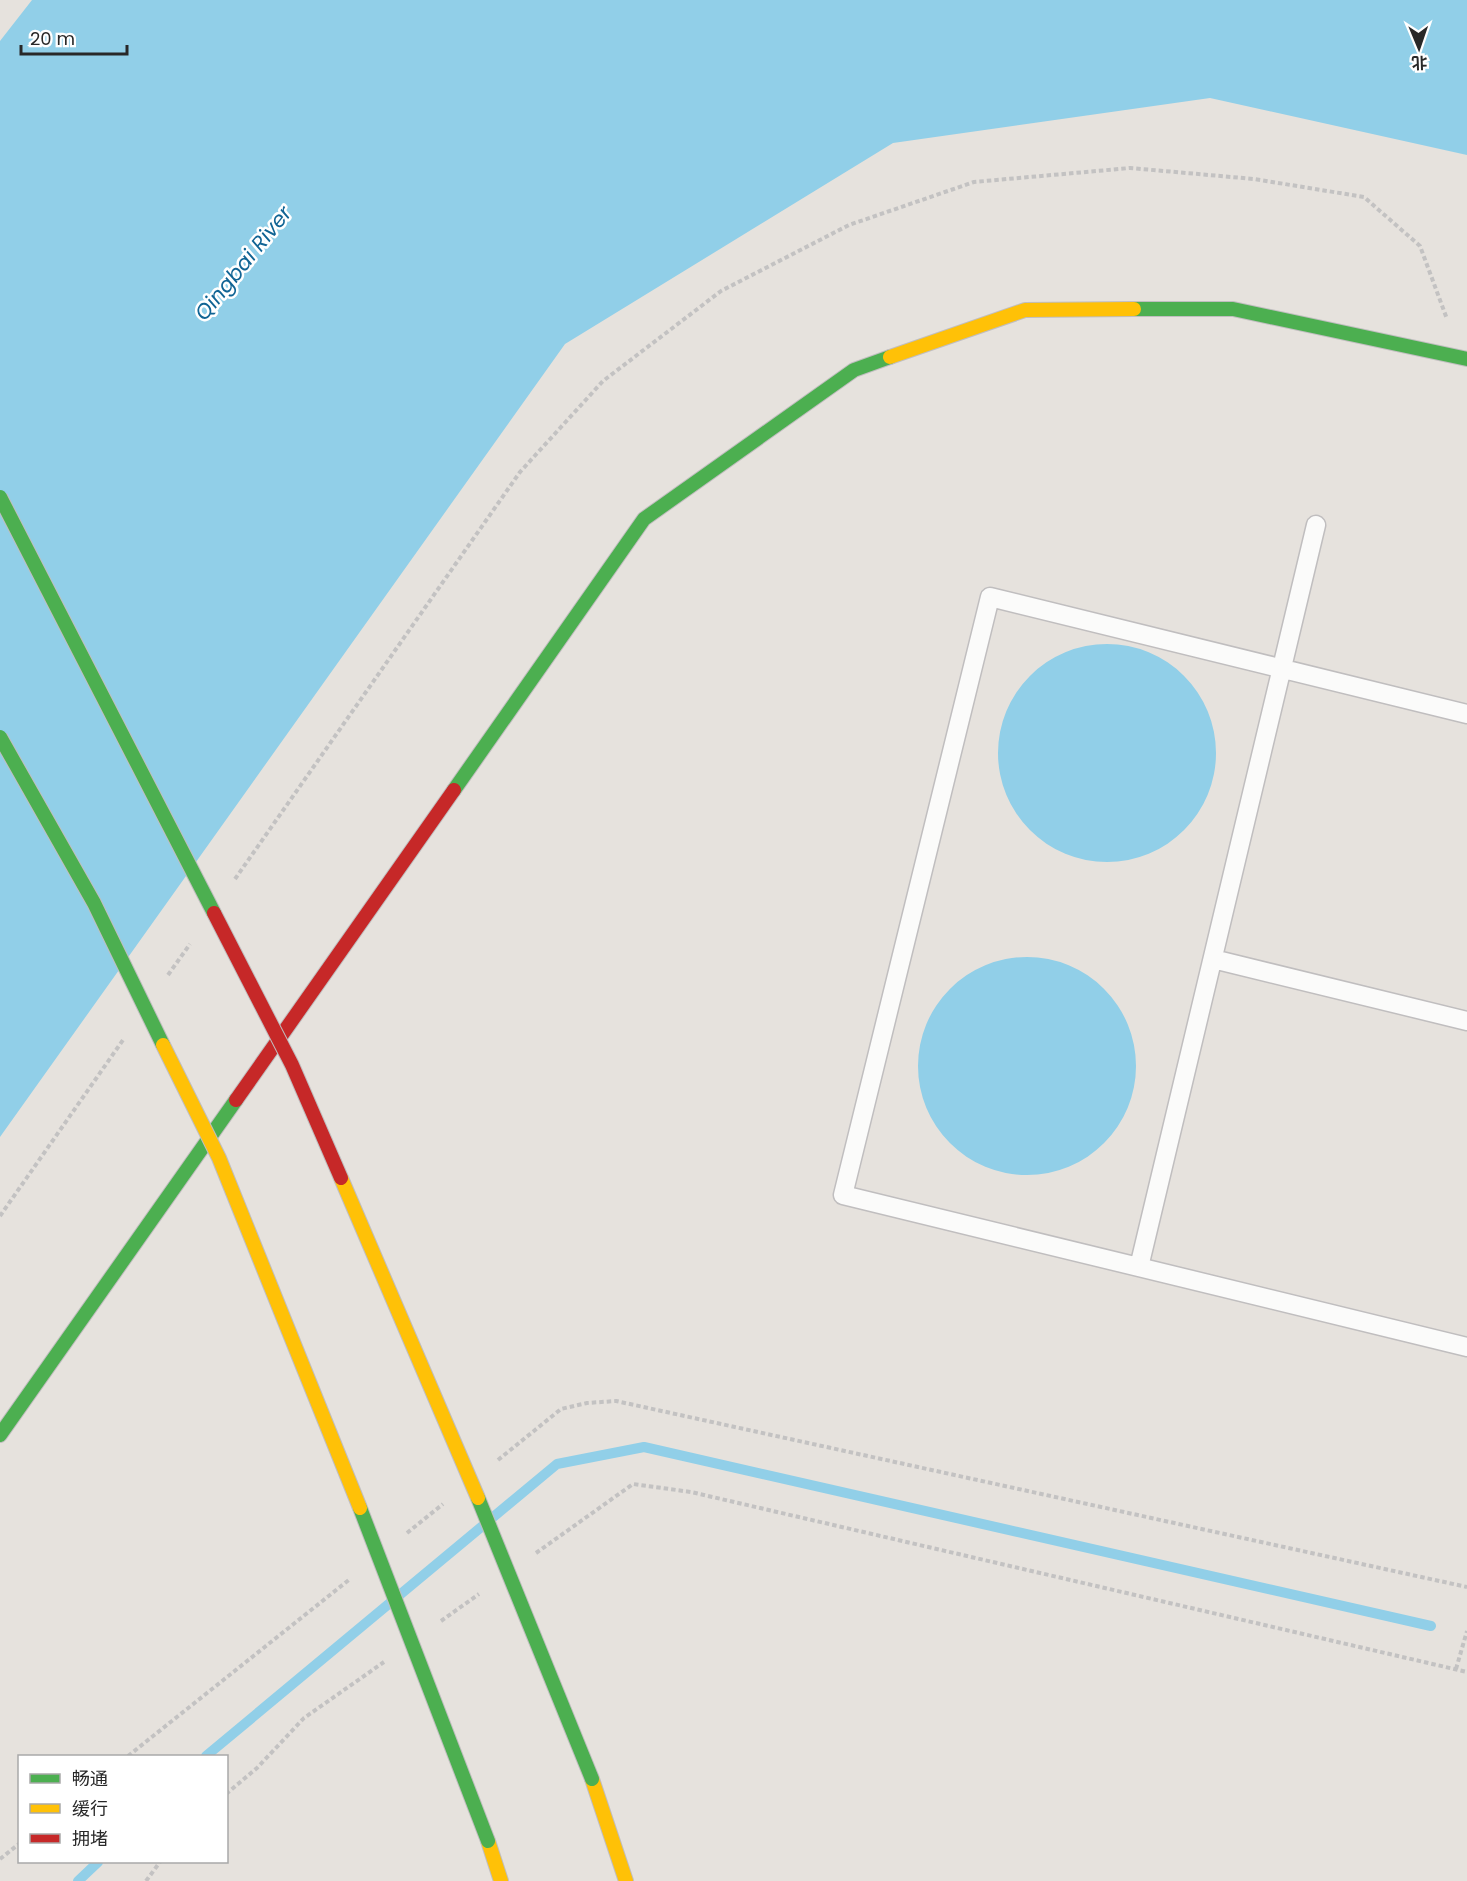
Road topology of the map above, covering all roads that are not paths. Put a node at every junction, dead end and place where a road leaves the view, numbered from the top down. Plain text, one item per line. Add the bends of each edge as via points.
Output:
1 (1467, 360) edge
2 (0, 497) edge
3 (1316, 525) dead end
4 (1282, 669) junction
5 (1467, 714) edge
6 (0, 737) edge
7 (1213, 959) junction
8 (1467, 1021) edge
9 (1138, 1267) junction
10 (1467, 1347) edge
11 (0, 1435) edge
12 (501, 1881) edge
13 (626, 1881) edge

1 - 11 main road via 1233,309 1025,310 854,370 644,519
2 - 13 main road, bridge via 292,1065 457,1448 592,1779
3 - 4 lane
4 - 5 lane
4 - 7 lane
4 - 9 lane via 990,597 843,1195
6 - 12 main road, bridge via 94,903 219,1158 368,1528
7 - 8 lane
7 - 9 lane
9 - 10 lane

